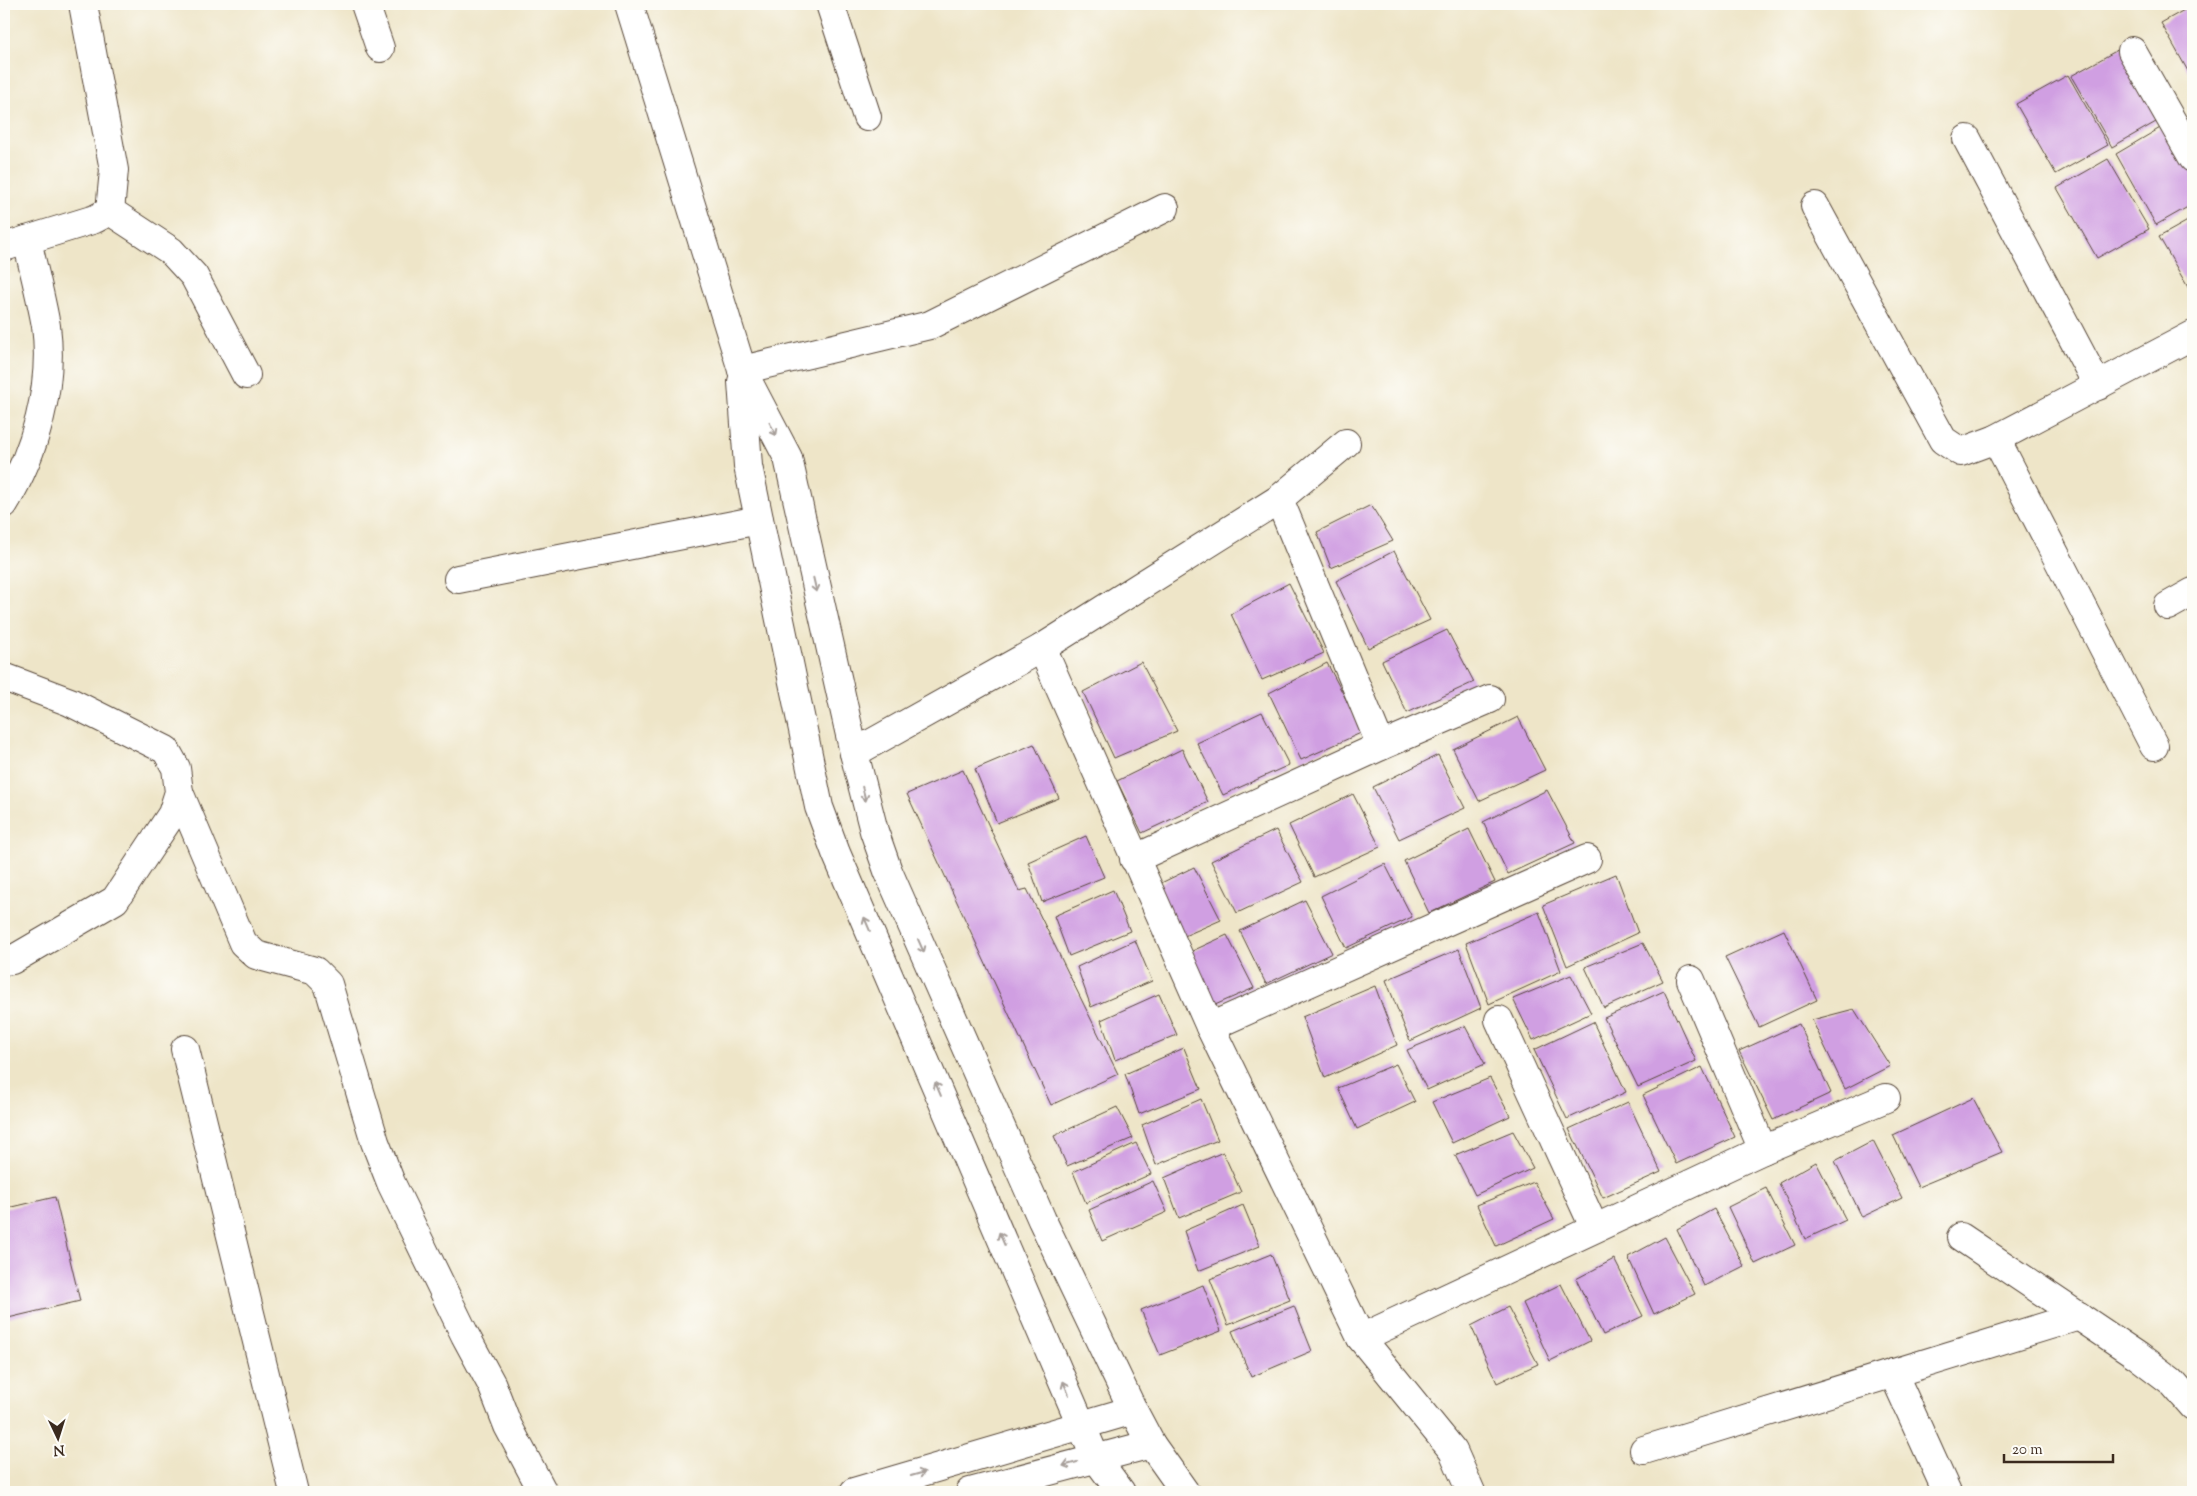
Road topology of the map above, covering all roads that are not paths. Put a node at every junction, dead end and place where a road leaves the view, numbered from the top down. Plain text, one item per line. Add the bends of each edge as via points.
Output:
1 (83, 4) edge
2 (365, 4) edge
3 (629, 4) edge
4 (830, 4) edge
5 (380, 48) dead end
6 (2132, 51) dead end
7 (867, 117) dead end
8 (1967, 138) dead end
9 (2193, 158) edge
10 (1815, 206) dead end
11 (1165, 208) dead end
12 (110, 210) junction
13 (16, 244) edge
14 (2193, 336) edge
15 (742, 370) junction
16 (246, 375) dead end
17 (2098, 386) junction
18 (1996, 439) junction
19 (1346, 443) dead end
20 (1279, 499) junction
21 (4, 504) edge
22 (759, 520) junction
23 (458, 579) dead end
24 (2193, 592) edge
25 (2168, 606) dead end
26 (1042, 648) junction
27 (4, 677) edge
28 (1490, 699) dead end
29 (1381, 746) junction
30 (2154, 746) dead end
31 (854, 753) junction
32 (179, 792) junction
33 (1134, 859) junction
34 (1587, 859) dead end
35 (4, 961) edge
36 (1690, 980) dead end
37 (1499, 1020) dead end
38 (1210, 1027) junction
39 (185, 1049) dead end
40 (1886, 1098) dead end
41 (1763, 1150) junction
42 (1594, 1227) junction
43 (1960, 1237) dead end
44 (2079, 1316) junction
45 (1361, 1338) junction
46 (1893, 1373) junction
47 (2193, 1406) edge
48 (1132, 1410) junction
49 (1083, 1426) junction
50 (1151, 1444) junction
51 (1644, 1450) dead end
52 (1096, 1457) junction
53 (294, 1492) edge
54 (543, 1492) edge
55 (854, 1492) edge
56 (970, 1492) edge
57 (1121, 1492) edge
58 (1185, 1492) edge
59 (1471, 1492) edge
60 (1947, 1492) edge

1 - 12 street via 114,170
2 - 5 street
3 - 15 street
4 - 7 street
6 - 9 street
8 - 17 street
10 - 18 street via 1944,440 1960,452
11 - 15 street via 930,326
12 - 13 street via 95,219
12 - 16 street via 171,251 194,276
13 - 21 street via 46,326 46,379 42,412 15,485
14 - 17 street
15 - 22 street via 748,466
15 -> 31 street via 788,458
17 - 18 street
18 - 30 street
19 - 20 street
20 - 26 street
20 - 29 street
22 - 23 street
49 -> 22 street via 844,872 819,807
24 - 25 street
26 - 31 street
26 - 33 street
27 - 32 street via 70,702 166,750 176,768
28 - 29 street
29 - 33 street
31 -> 48 street via 874,831 900,899 1042,1220
32 - 35 street via 172,814 115,900 12,960
32 - 54 street via 243,943 256,955 315,971 328,984 375,1142 395,1191
33 - 38 street
34 - 38 street
36 - 41 street
37 - 42 street
38 - 45 street
39 - 53 street
40 - 41 street
41 - 42 street
42 - 45 street
43 - 44 street
44 - 46 street
44 - 47 street via 2170,1381
45 - 59 street via 1453,1451
46 - 51 street
46 - 60 street
48 - 49 street
48 - 50 street
49 - 52 street
55 -> 49 street
50 - 52 street
50 - 58 street
52 -> 56 street
52 - 57 street

